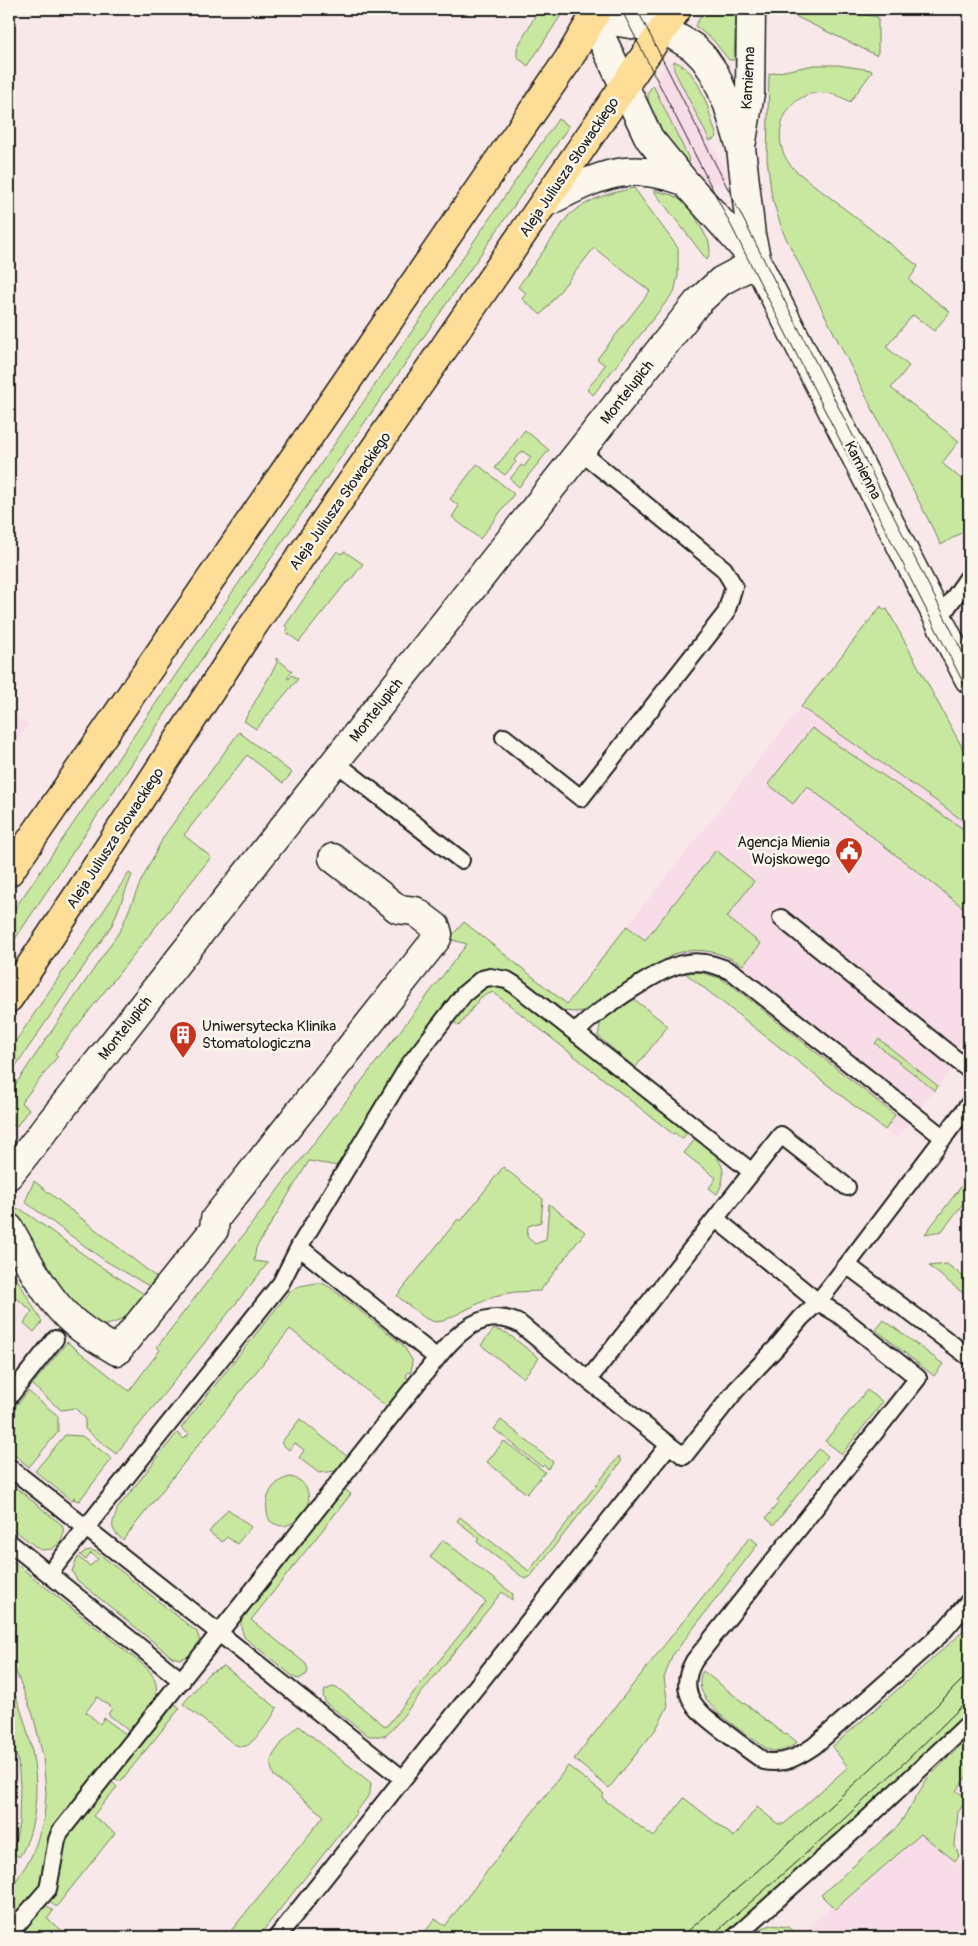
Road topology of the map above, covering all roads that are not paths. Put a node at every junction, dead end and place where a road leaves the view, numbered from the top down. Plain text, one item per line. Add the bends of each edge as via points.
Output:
1 (751, 9) edge
2 (595, 13) edge
3 (670, 19) edge
4 (624, 87) junction
5 (741, 148) junction
6 (684, 181) junction
7 (543, 204) junction
8 (757, 262) junction
9 (580, 451) junction
10 (969, 576) edge
11 (939, 619) junction
12 (969, 679) edge
13 (504, 737) dead end
14 (335, 762) junction
15 (333, 858) dead end
16 (461, 860) dead end
17 (9, 872) edge
18 (781, 918) dead end
19 (9, 998) edge
20 (576, 1032) junction
21 (969, 1070) edge
22 (969, 1104) edge
23 (944, 1138) junction
24 (752, 1172) junction
25 (9, 1175) edge
26 (847, 1187) dead end
27 (716, 1219) junction
28 (9, 1228) edge
29 (299, 1248) junction
30 (847, 1265) junction
31 (818, 1302) junction
32 (55, 1338) dead end
33 (969, 1357) edge
34 (437, 1358) junction
35 (588, 1380) junction
36 (9, 1397) edge
37 (669, 1445) junction
38 (9, 1467) edge
39 (85, 1528) junction
40 (9, 1542) edge
41 (49, 1574) junction
42 (969, 1601) edge
43 (219, 1633) junction
44 (182, 1681) junction
45 (969, 1723) edge
46 (403, 1779) junction
47 (9, 1934) edge
48 (277, 1937) edge
49 (735, 1937) edge

1 - 5 street, Kamienna via 750,93
2 - 3 street, Kamienna
2 - 4 street, Kamienna
2 - 17 main road via 568,60
3 - 4 main road, Aleja Juliusza Słowackiego
3 - 5 street, Kamienna via 715,74
4 - 6 street, Kamienna via 648,138
4 - 7 main road, Aleja Juliusza Słowackiego
5 - 8 street, Kamienna
6 - 7 street via 656,172 622,172 594,180
6 - 8 street, Kamienna
7 - 19 main road, Aleja Juliusza Słowackiego via 246,636
8 - 9 street, Montelupich via 721,280 706,294
8 - 11 street, Kamienna
9 - 13 lane via 724,569 734,586 726,613 581,798
9 - 14 street, Montelupich
10 - 11 lane
11 - 12 street, Kamienna
14 - 16 lane
14 - 25 street, Montelupich
15 - 28 street via 398,909 415,911 422,916 436,927 437,938 215,1219 214,1230 117,1351 66,1315 40,1280
18 - 21 lane
20 - 23 lane via 600,1010 667,968 692,962 721,966
20 - 24 lane
20 - 29 lane via 507,980 482,979 464,994 409,1065
22 - 23 lane
23 - 30 lane
24 - 26 lane via 781,1135
24 - 27 lane
27 - 31 lane
27 - 35 lane
29 - 34 lane
29 - 39 lane via 281,1283
30 - 31 lane
30 - 33 lane
31 - 37 lane via 736,1390 684,1456
31 - 42 lane via 838,1314 918,1378 694,1661 687,1675 690,1698 703,1716 755,1755 764,1761 784,1762 814,1746 941,1634
32 - 36 lane
34 - 35 lane via 459,1333 499,1316 520,1324
34 - 43 lane
35 - 37 lane
37 - 46 lane
38 - 39 lane
39 - 41 lane
39 - 43 lane
40 - 41 lane
41 - 44 lane
43 - 44 lane
43 - 46 lane
44 - 47 lane via 60,1832 48,1888
45 - 49 lane via 859,1827
46 - 48 lane

